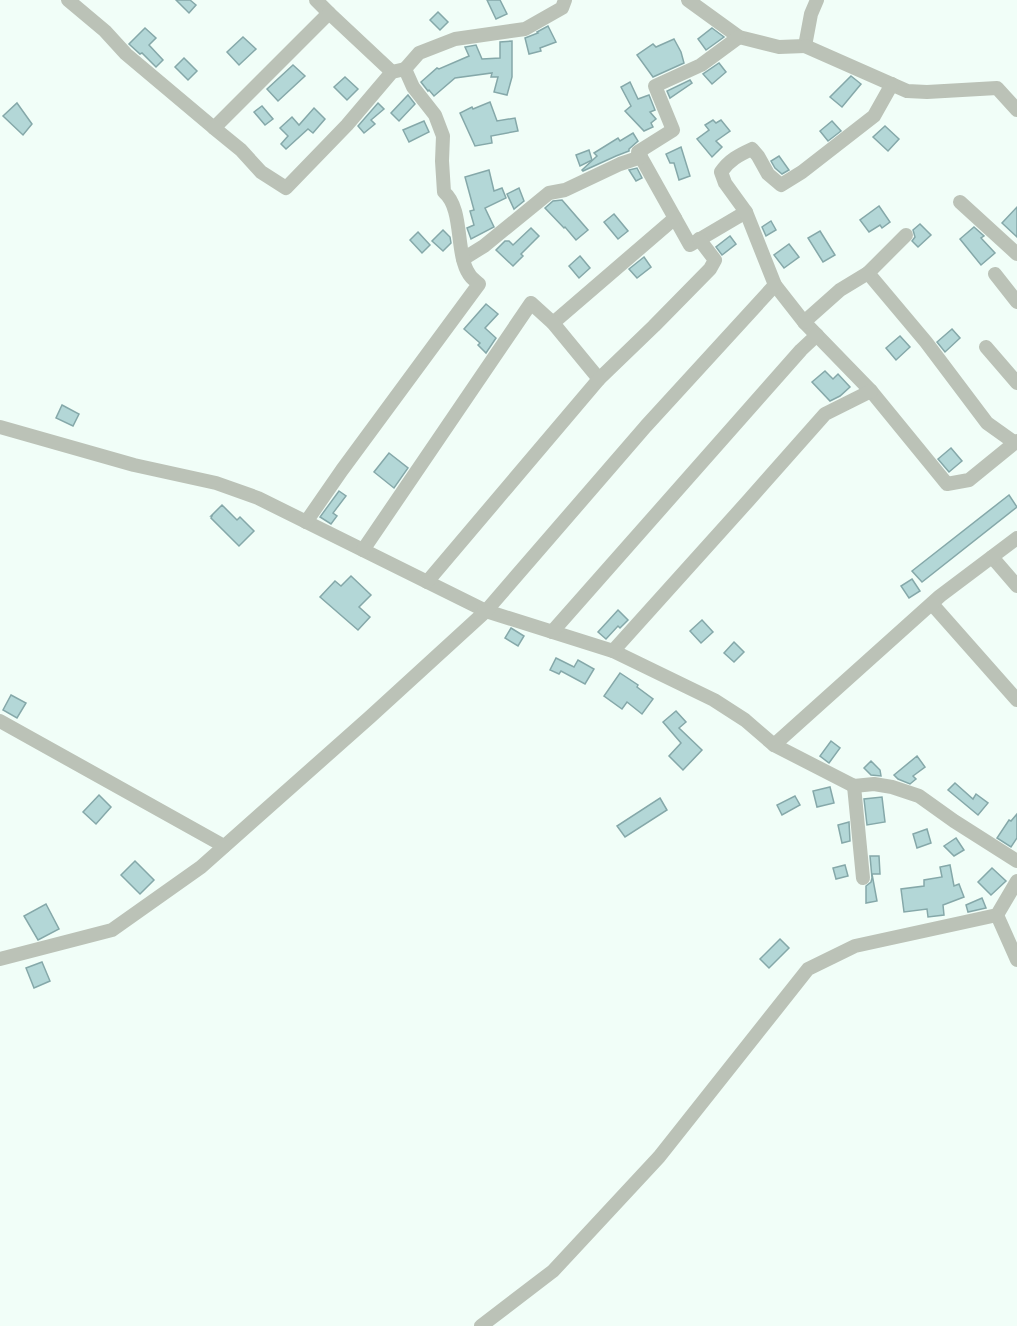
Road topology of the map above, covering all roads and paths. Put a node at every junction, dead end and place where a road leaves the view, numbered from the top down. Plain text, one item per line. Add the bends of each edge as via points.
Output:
1 (68, 0) edge
2 (316, 0) edge
3 (565, 0) edge
4 (688, 0) edge
5 (817, 0) edge
6 (329, 13) junction
7 (739, 37) junction
8 (806, 46) junction
9 (398, 70) junction
10 (892, 84) junction
11 (1017, 110) edge
12 (214, 128) junction
13 (641, 157) junction
14 (960, 202) dead end
15 (746, 212) junction
16 (675, 218) junction
17 (906, 235) dead end
18 (699, 239) junction
19 (1017, 254) edge
20 (463, 259) junction
21 (868, 273) junction
22 (995, 274) dead end
23 (775, 285) junction
24 (1017, 302) edge
25 (804, 322) junction
26 (553, 323) junction
27 (817, 335) junction
28 (986, 346) dead end
29 (599, 379) junction
30 (1017, 383) edge
31 (871, 391) junction
32 (0, 427) edge
33 (1016, 442) edge
34 (306, 522) junction
35 (1017, 538) edge
36 (363, 550) junction
37 (992, 557) junction
38 (426, 582) junction
39 (1017, 586) edge
40 (932, 604) junction
41 (486, 611) junction
42 (552, 632) junction
43 (613, 651) junction
44 (1017, 700) edge
45 (0, 722) edge
46 (774, 745) junction
47 (854, 786) junction
48 (224, 846) junction
49 (1017, 861) edge
50 (863, 879) dead end
51 (1017, 881) edge
52 (998, 915) junction
53 (0, 959) edge
54 (1017, 960) edge
55 (481, 1326) edge

1 - 12 street
2 - 6 street
3 - 9 street via 562,8 525,29 455,39 419,53
4 - 7 street
5 - 8 street
6 - 9 street
6 - 12 street
7 - 8 street via 779,47
7 - 13 street via 701,65 656,86 673,130 638,152
8 - 10 street
9 - 12 street via 286,188 261,172
9 - 20 street via 435,116 443,136 444,192 454,207
10 - 11 street via 907,91 927,92 997,88
10 - 15 street via 874,116 781,185 768,174 752,149 726,164 721,172 725,183
13 - 16 street
13 - 20 street via 565,190 549,193
14 - 19 street
15 - 18 street
15 - 23 street
16 - 18 street via 690,245
16 - 26 street
17 - 21 street
18 - 29 street via 715,260 710,269
20 - 34 street via 469,274 479,284
21 - 25 street via 840,290
21 - 33 street via 987,423
22 - 24 street
23 - 25 street
23 - 41 street
25 - 27 street
26 - 29 street
26 - 36 street via 531,303
27 - 31 street
27 - 42 street
28 - 30 street
29 - 38 street
31 - 33 street via 947,484 969,480
31 - 43 street via 825,414
32 - 34 street via 236,489
34 - 36 street
35 - 37 street
36 - 38 street
37 - 39 street
37 - 40 street
38 - 41 street
40 - 44 street
40 - 46 street
41 - 42 street
41 - 48 street
42 - 43 street
43 - 46 street via 714,700
45 - 48 street
46 - 47 street
47 - 49 street via 874,784 919,796
47 - 50 street
48 - 53 street via 112,930
51 - 52 street
52 - 54 street
52 - 55 street via 855,946 808,969 659,1157 553,1271

